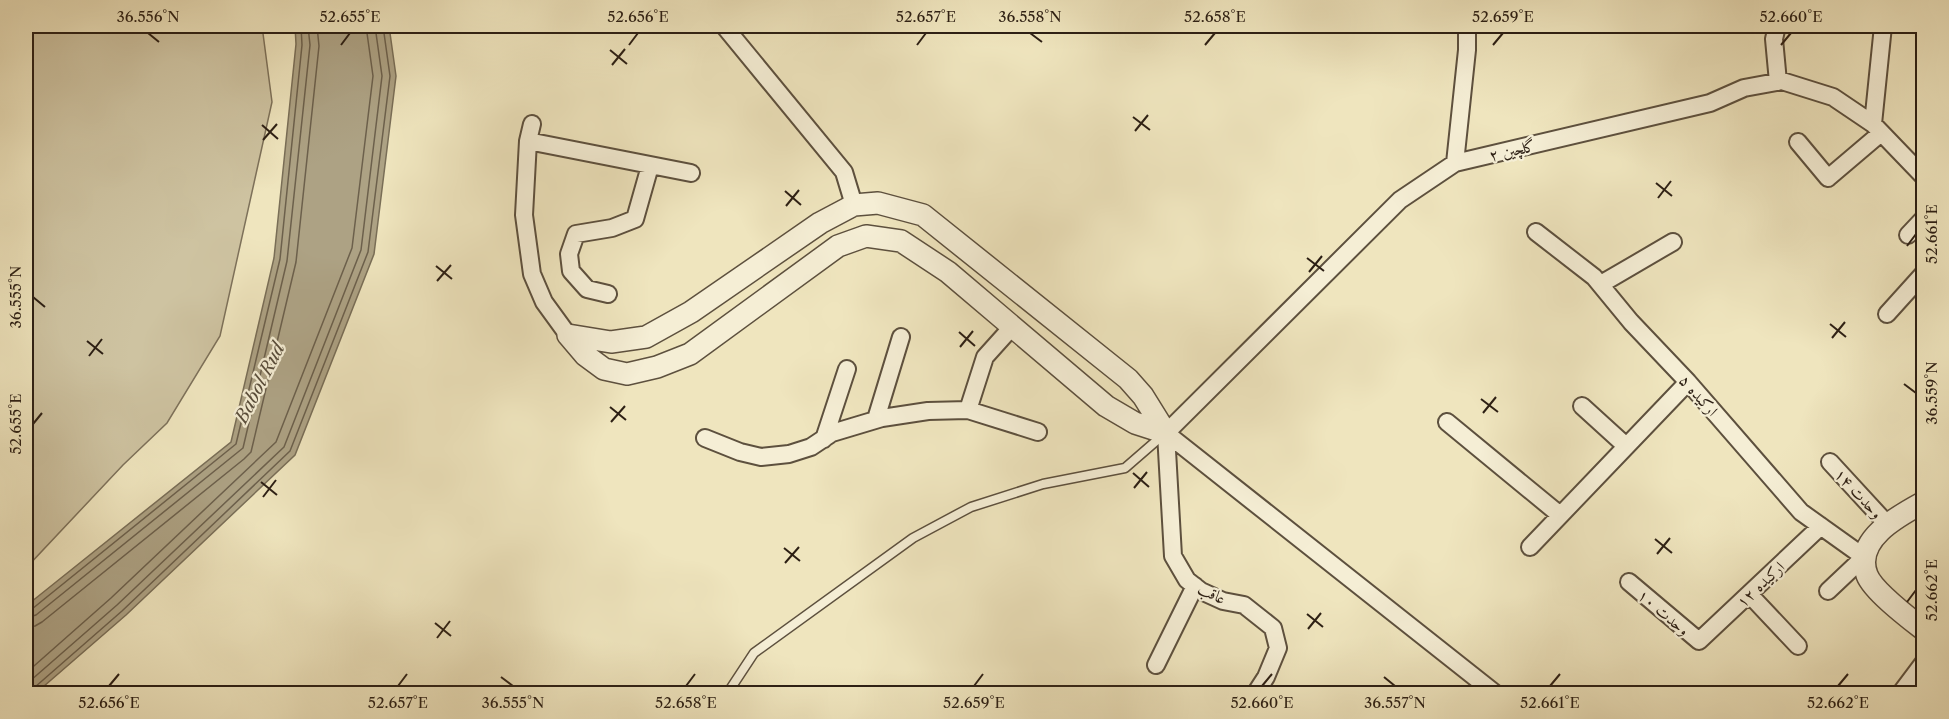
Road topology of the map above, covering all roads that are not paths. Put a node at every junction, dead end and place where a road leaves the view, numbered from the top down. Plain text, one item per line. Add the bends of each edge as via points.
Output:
1 (724, 26) edge
2 (1467, 26) edge
3 (1777, 26) edge
4 (1883, 26) edge
5 (1778, 82) junction
6 (532, 124) dead end
7 (1877, 128) junction
8 (528, 141) junction
9 (1797, 142) dead end
10 (1455, 163) junction
11 (650, 166) junction
12 (691, 173) dead end
13 (1923, 177) edge
14 (854, 205) junction
15 (1923, 218) edge
16 (1536, 232) dead end
17 (1908, 235) dead end
18 (1673, 242) dead end
19 (969, 252) junction
20 (948, 272) junction
21 (1923, 273) edge
22 (1601, 284) junction
23 (608, 294) dead end
24 (1887, 314) dead end
25 (1012, 327) junction
26 (568, 335) junction
27 (901, 337) dead end
28 (848, 369) dead end
29 (1688, 382) junction
30 (1582, 406) dead end
31 (968, 410) junction
32 (876, 419) junction
33 (1447, 422) dead end
34 (1038, 432) dead end
35 (1166, 433) junction
36 (705, 438) dead end
37 (824, 439) junction
38 (1626, 446) junction
39 (1830, 462) dead end
40 (1923, 502) edge
41 (1560, 515) junction
42 (1888, 525) junction
43 (1821, 526) junction
44 (1530, 547) dead end
45 (1864, 557) junction
46 (1629, 582) dead end
47 (1195, 586) junction
48 (1828, 591) dead end
49 (1749, 594) junction
50 (1923, 630) edge
51 (1699, 641) joint
52 (1798, 646) dead end
53 (1923, 662) edge
54 (1156, 665) dead end
55 (727, 693) edge
56 (1255, 693) edge
57 (1496, 693) edge
58 (1900, 693) edge

1 - 14 street via 844,172
2 - 10 street
3 - 5 street via 1774,39
4 - 7 street
5 - 7 street, گلچین ۲ via 1833,97
5 - 10 street, گلچین ۲ via 1744,87 1710,103
6 - 8 street
7 - 9 street via 1828,178
7 - 13 street, گلچین ۲
8 - 11 street
8 - 26 street via 524,215 532,274 544,302
10 - 35 street, گلچین ۲ via 1400,200
11 - 12 street
11 - 23 street via 634,219 612,228 576,234 572,244 571,271 587,290
14 - 19 street via 878,202 923,215
14 - 26 street via 819,223 691,312 646,337 611,342
15 - 17 street
16 - 22 street, ارکیده ۵
18 - 22 street
19 - 20 street
19 - 35 street via 1128,379
20 - 25 street
20 - 26 street via 901,241 866,236 838,246 690,354 657,367 627,374 604,369
21 - 24 street
22 - 29 street, ارکیده ۵
25 - 31 street via 984,357
25 - 35 street via 1106,406 1135,423
27 - 32 street
28 - 37 street
29 - 38 street
29 - 43 street, ارکیده ۵ via 1801,512
30 - 38 street
31 - 32 street
31 - 34 street
32 - 37 street
33 - 41 street
35 - 47 street, عاقب via 1173,556
35 - 55 lane via 1125,468 1043,484 971,507 913,538 754,653
35 - 57 street
36 - 37 street via 761,457 789,454
38 - 41 street
39 - 42 street, وحدت ۱۴
40 - 42 street
41 - 44 street
42 - 45 street via 1872,538
43 - 45 street, ارکیده ۵
43 - 49 street, ارکیده ۱۲
45 - 48 street
45 - 50 street via 1867,577 1896,609
46 - 51 street, وحدت ۱۰
47 - 54 street
47 - 56 street, عاقب via 1223,601 1244,605 1273,628 1278,648
49 - 51 street, ارکیده ۱۲
49 - 52 street
53 - 58 street

